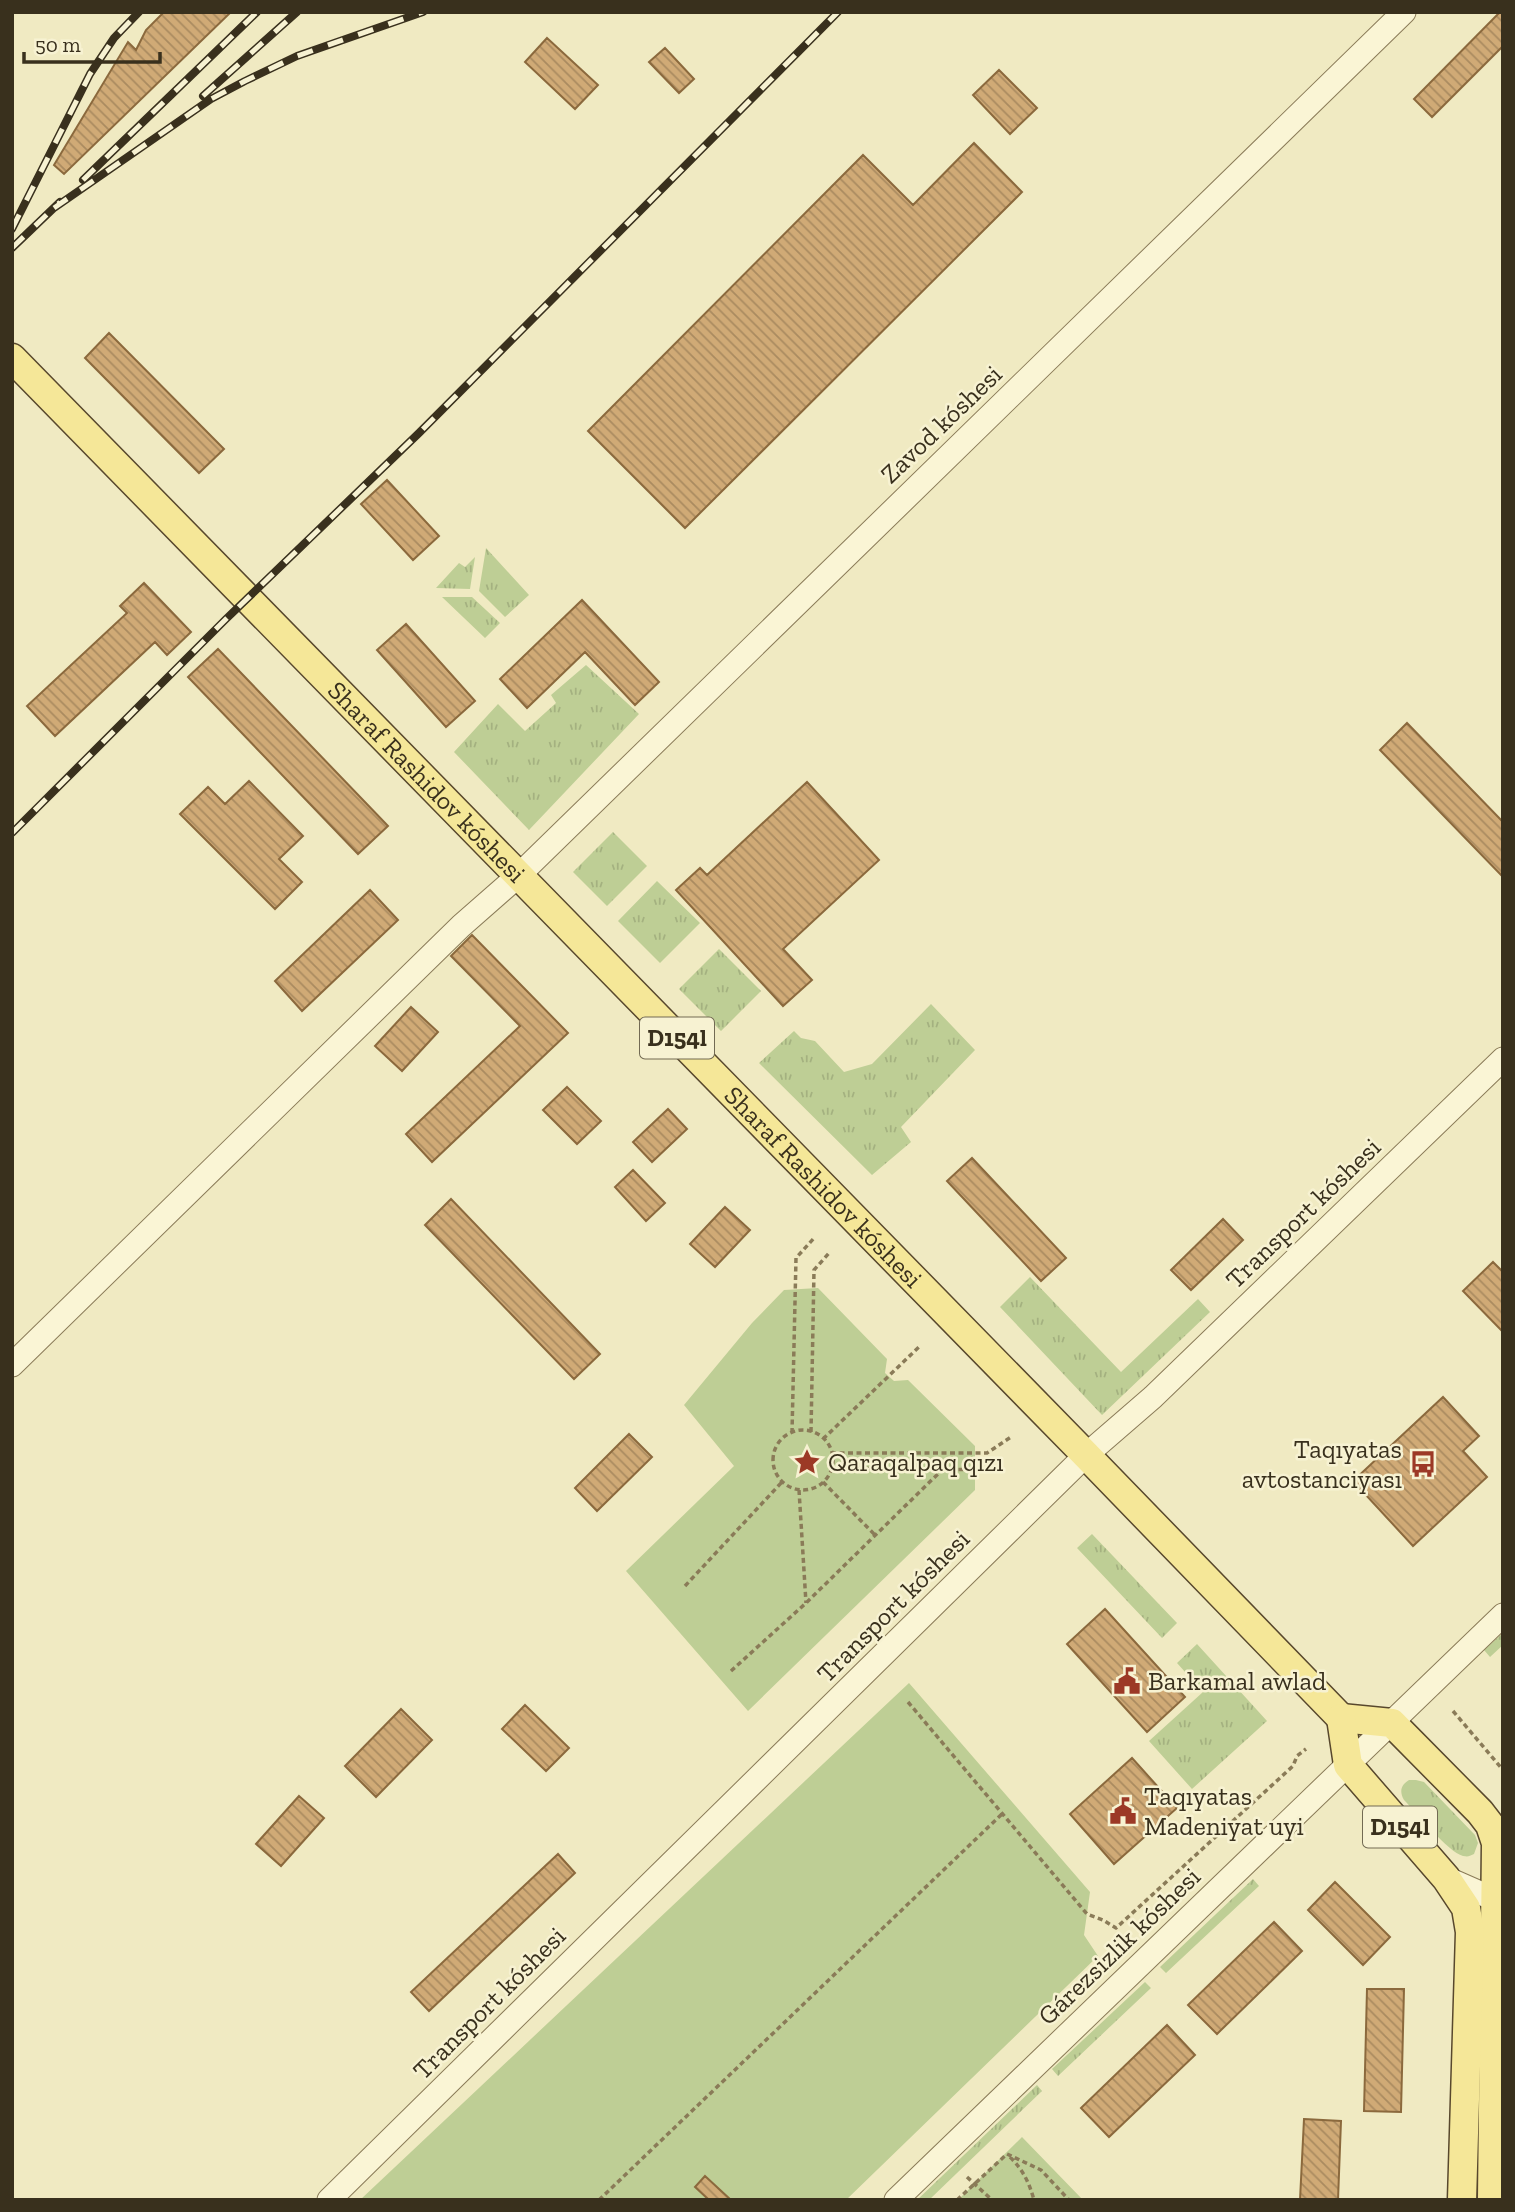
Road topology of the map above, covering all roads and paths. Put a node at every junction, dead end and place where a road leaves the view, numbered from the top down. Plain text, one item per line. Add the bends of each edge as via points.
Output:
1 (1404, 12) edge
2 (12, 358) edge
3 (518, 876) junction
4 (1503, 1059) edge
5 (815, 1237) dead end
6 (830, 1252) dead end
7 (921, 1345) dead end
8 (12, 1366) edge
9 (811, 1432) junction
10 (792, 1433) junction
11 (1011, 1437) dead end
12 (823, 1439) junction
13 (831, 1453) junction
14 (1086, 1455) junction
15 (831, 1468) junction
16 (943, 1469) junction
17 (998, 1470) dead end
18 (782, 1482) junction
19 (823, 1482) junction
20 (799, 1490) junction
21 (875, 1535) junction
22 (685, 1586) dead end
23 (806, 1603) junction
24 (1503, 1615) edge
25 (731, 1671) dead end
26 (908, 1702) dead end
27 (1453, 1710) dead end
28 (1340, 1718) junction
29 (1392, 1723) junction
30 (1306, 1749) dead end
31 (1348, 1765) junction
32 (1503, 1770) edge
33 (1002, 1814) junction
34 (1499, 1845) edge
35 (1446, 1878) junction
36 (1500, 1900) edge
37 (1483, 1932) junction
38 (1007, 2154) junction
39 (967, 2177) dead end
40 (975, 2184) junction
41 (329, 2200) edge
42 (599, 2200) edge
43 (896, 2200) edge
44 (957, 2200) edge
45 (992, 2200) edge
46 (1034, 2200) edge
47 (1069, 2200) edge
48 (1462, 2200) edge
49 (1492, 2200) edge

1 - 3 street, Zavod kóshesi
2 - 3 main road, Sharaf Rashidov kóshesi / D154l
3 - 8 street, Zavod kóshesi via 461,926
3 - 14 main road, Sharaf Rashidov kóshesi / D154l
4 - 14 street, Transport kóshesi via 1153,1397
5 - 10 path via 796,1258
6 - 9 path via 814,1270
7 - 12 path
9 - 10 path
9 - 12 path
10 - 18 path via 775,1450 774,1470
11 - 13 path via 987,1453
12 - 13 path
13 - 15 path
14 - 28 main road, Sharaf Rashidov kóshesi / D154l
14 - 41 street, Transport kóshesi
15 - 16 path
15 - 19 path
16 - 17 path
16 - 21 path
18 - 20 path
18 - 22 path
19 - 20 path
19 - 21 path
20 - 23 path
21 - 23 path
23 - 25 path
24 - 29 street, Gárezsizlik kóshesi
26 - 33 path
27 - 32 path
28 - 29 main road
28 - 31 main road
29 - 31 street, Gárezsizlik kóshesi
29 - 34 main road, D154l via 1480,1812
30 - 33 path via 1116,1928 1087,1914
31 - 35 main road, D154l
31 - 43 street, Gárezsizlik kóshesi
33 - 42 path
34 - 36 main road, D154l
35 - 36 street
35 - 37 main road, D154l
36 - 37 main road, D154l
37 - 48 main road, D154l
37 - 49 main road, D154l
38 - 40 path
38 - 46 path via 1029,2181
38 - 47 path via 1041,2170
39 - 40 path
40 - 44 path
40 - 45 path

